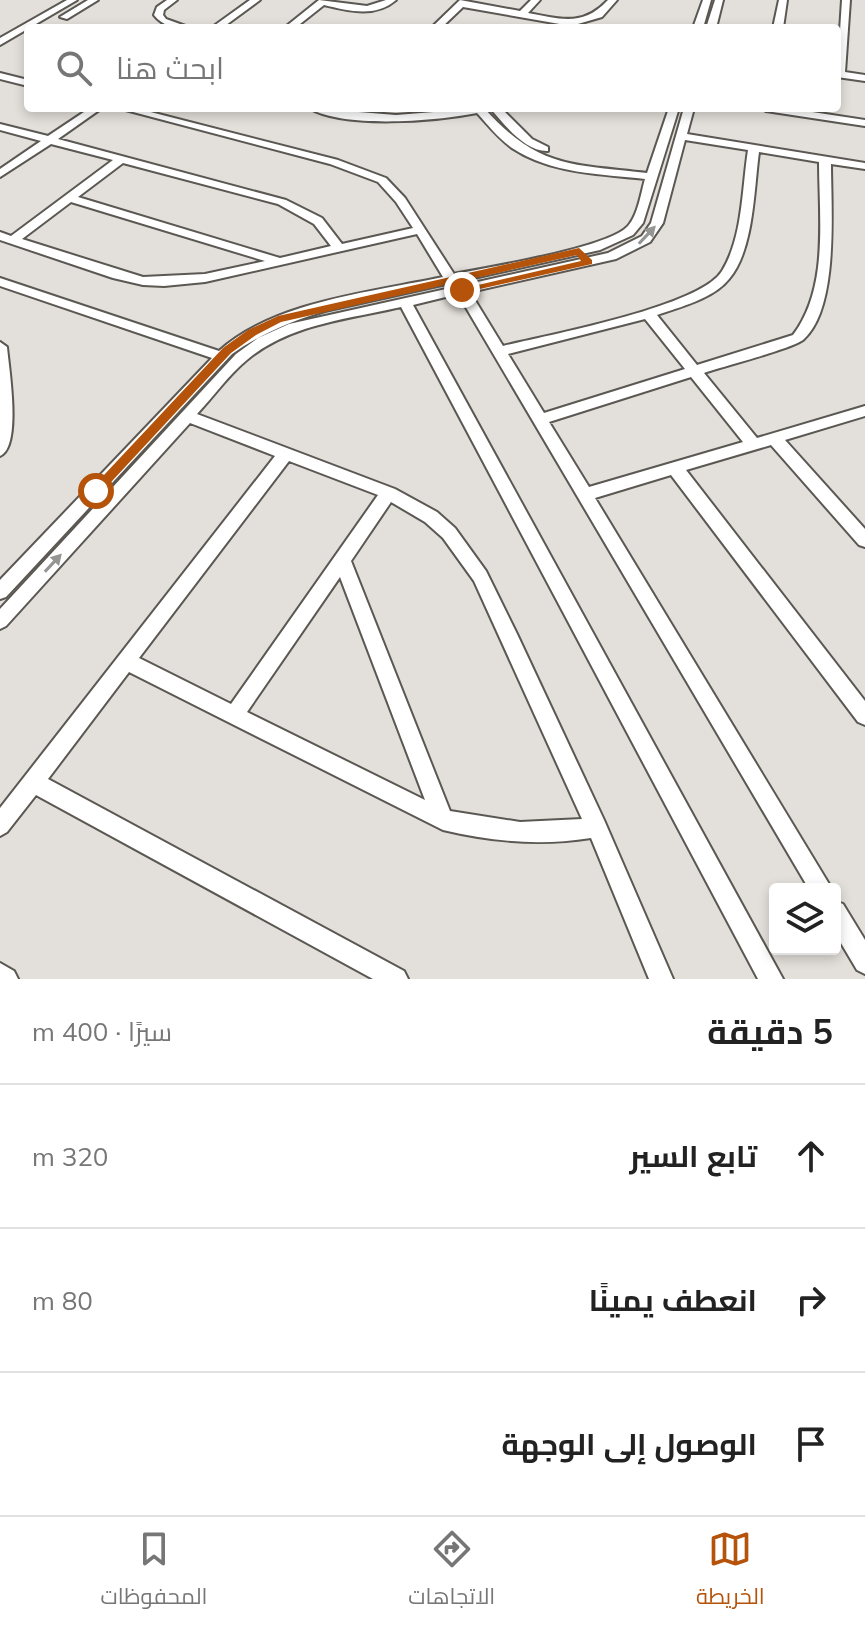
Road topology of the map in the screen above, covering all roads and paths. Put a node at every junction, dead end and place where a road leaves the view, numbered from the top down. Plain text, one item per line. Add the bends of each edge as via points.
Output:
1 (58, 0) edge
2 (73, 0) edge
3 (94, 0) edge
4 (173, 0) edge
5 (256, 0) edge
6 (392, 0) edge
7 (536, 0) edge
8 (613, 0) edge
9 (707, 0) edge
10 (719, 0) edge
11 (783, 0) edge
12 (846, 0) edge
13 (324, 1) edge
14 (459, 1) edge
15 (46, 15) junction
16 (521, 15) junction
17 (61, 19) junction
18 (31, 24) edge
19 (52, 24) edge
20 (173, 24) edge
21 (222, 24) edge
22 (294, 24) edge
23 (427, 24) edge
24 (439, 24) edge
25 (699, 24) edge
26 (712, 24) edge
27 (779, 24) edge
28 (24, 28) edge
29 (0, 33) edge
30 (24, 41) edge
31 (0, 42) edge
32 (841, 46) edge
33 (0, 54) edge
34 (841, 74) edge
35 (0, 76) edge
36 (865, 78) edge
37 (24, 82) edge
38 (91, 112) edge
39 (138, 112) edge
40 (332, 112) edge
41 (458, 112) edge
42 (481, 112) edge
43 (499, 112) edge
44 (673, 112) edge
45 (688, 112) edge
46 (792, 112) edge
47 (838, 112) edge
48 (865, 116) edge
49 (865, 123) edge
50 (0, 127) edge
51 (681, 136) junction
52 (50, 140) junction
53 (754, 148) junction
54 (122, 159) junction
55 (825, 160) junction
56 (865, 166) edge
57 (654, 173) junction
58 (0, 174) edge
59 (70, 198) junction
60 (420, 230) junction
61 (6, 238) edge
62 (338, 247) junction
63 (584, 257) junction
64 (279, 261) junction
65 (0, 282) edge
66 (456, 284) junction
67 (405, 302) junction
68 (648, 313) junction
69 (0, 347) edge
70 (498, 352) junction
71 (221, 356) junction
72 (694, 370) junction
73 (865, 411) edge
74 (187, 416) junction
75 (539, 420) junction
76 (774, 438) junction
77 (753, 444) junction
78 (0, 450) edge
79 (286, 453) junction
80 (675, 468) junction
81 (389, 493) junction
82 (584, 495) junction
83 (865, 540) edge
84 (342, 560) junction
85 (0, 592) edge
86 (0, 621) edge
87 (126, 661) junction
88 (234, 715) junction
89 (865, 716) edge
90 (33, 782) junction
91 (443, 820) junction
92 (0, 825) edge
93 (597, 827) junction
94 (817, 883) edge
95 (841, 922) edge
96 (865, 962) edge
97 (0, 975) edge
98 (6, 979) edge
99 (396, 979) edge
100 (660, 979) edge
101 (771, 979) edge

1 - 29 street
2 - 15 street
3 - 17 street
4 - 20 street via 158,15
5 - 21 street
6 - 13 street via 368,9
7 - 16 street
8 - 16 street via 599,15 582,22
9 - 25 street
10 - 26 street
11 - 27 street
12 - 32 street
13 - 22 street
14 - 16 street
14 - 23 street
14 - 24 street
15 - 17 street
15 - 18 street
17 - 19 street
28 - 31 street
30 - 33 street
34 - 36 street
35 - 37 street
38 - 52 street
39 - 60 street via 367,173 393,189
40 - 41 street via 405,120
42 - 57 street via 506,137 538,157
43 - 57 street via 544,149
44 - 57 street
45 - 51 street
46 - 49 street
47 - 48 street
50 - 52 street
51 - 53 street
63 -> 51 street via 632,248 646,239 654,229
52 - 54 street
52 - 58 street
53 - 55 street
53 - 68 street via 736,253 723,279 691,300
54 - 59 street
54 - 62 street via 302,211 330,233
55 - 56 street
55 - 72 street via 822,259 809,328 781,345
57 - 63 street via 642,213 629,232
59 - 61 street
59 - 64 street
60 - 62 street
60 - 66 street
61 - 64 street via 143,281 205,278
62 - 64 street
63 - 66 street
65 - 71 street
66 - 67 street
66 - 70 street
66 - 71 street via 278,320
67 - 74 street via 294,327 263,341 241,357
67 - 101 street
68 - 70 street
68 - 72 street
69 - 78 street via 6,428
70 - 75 street
71 - 85 street
72 - 75 street
72 - 77 street
73 - 76 street
74 - 79 street
86 -> 74 street
75 - 82 street
76 - 77 street
76 - 83 street
77 - 80 street
79 - 81 street
79 - 87 street
80 - 82 street
80 - 89 street
81 - 84 street
81 - 93 street via 449,533 480,576
82 - 94 street
84 - 88 street
84 - 91 street
87 - 88 street
87 - 90 street
88 - 91 street
90 - 92 street
90 - 99 street
91 - 93 street via 520,835
93 - 100 street
95 - 96 street
97 - 98 street

